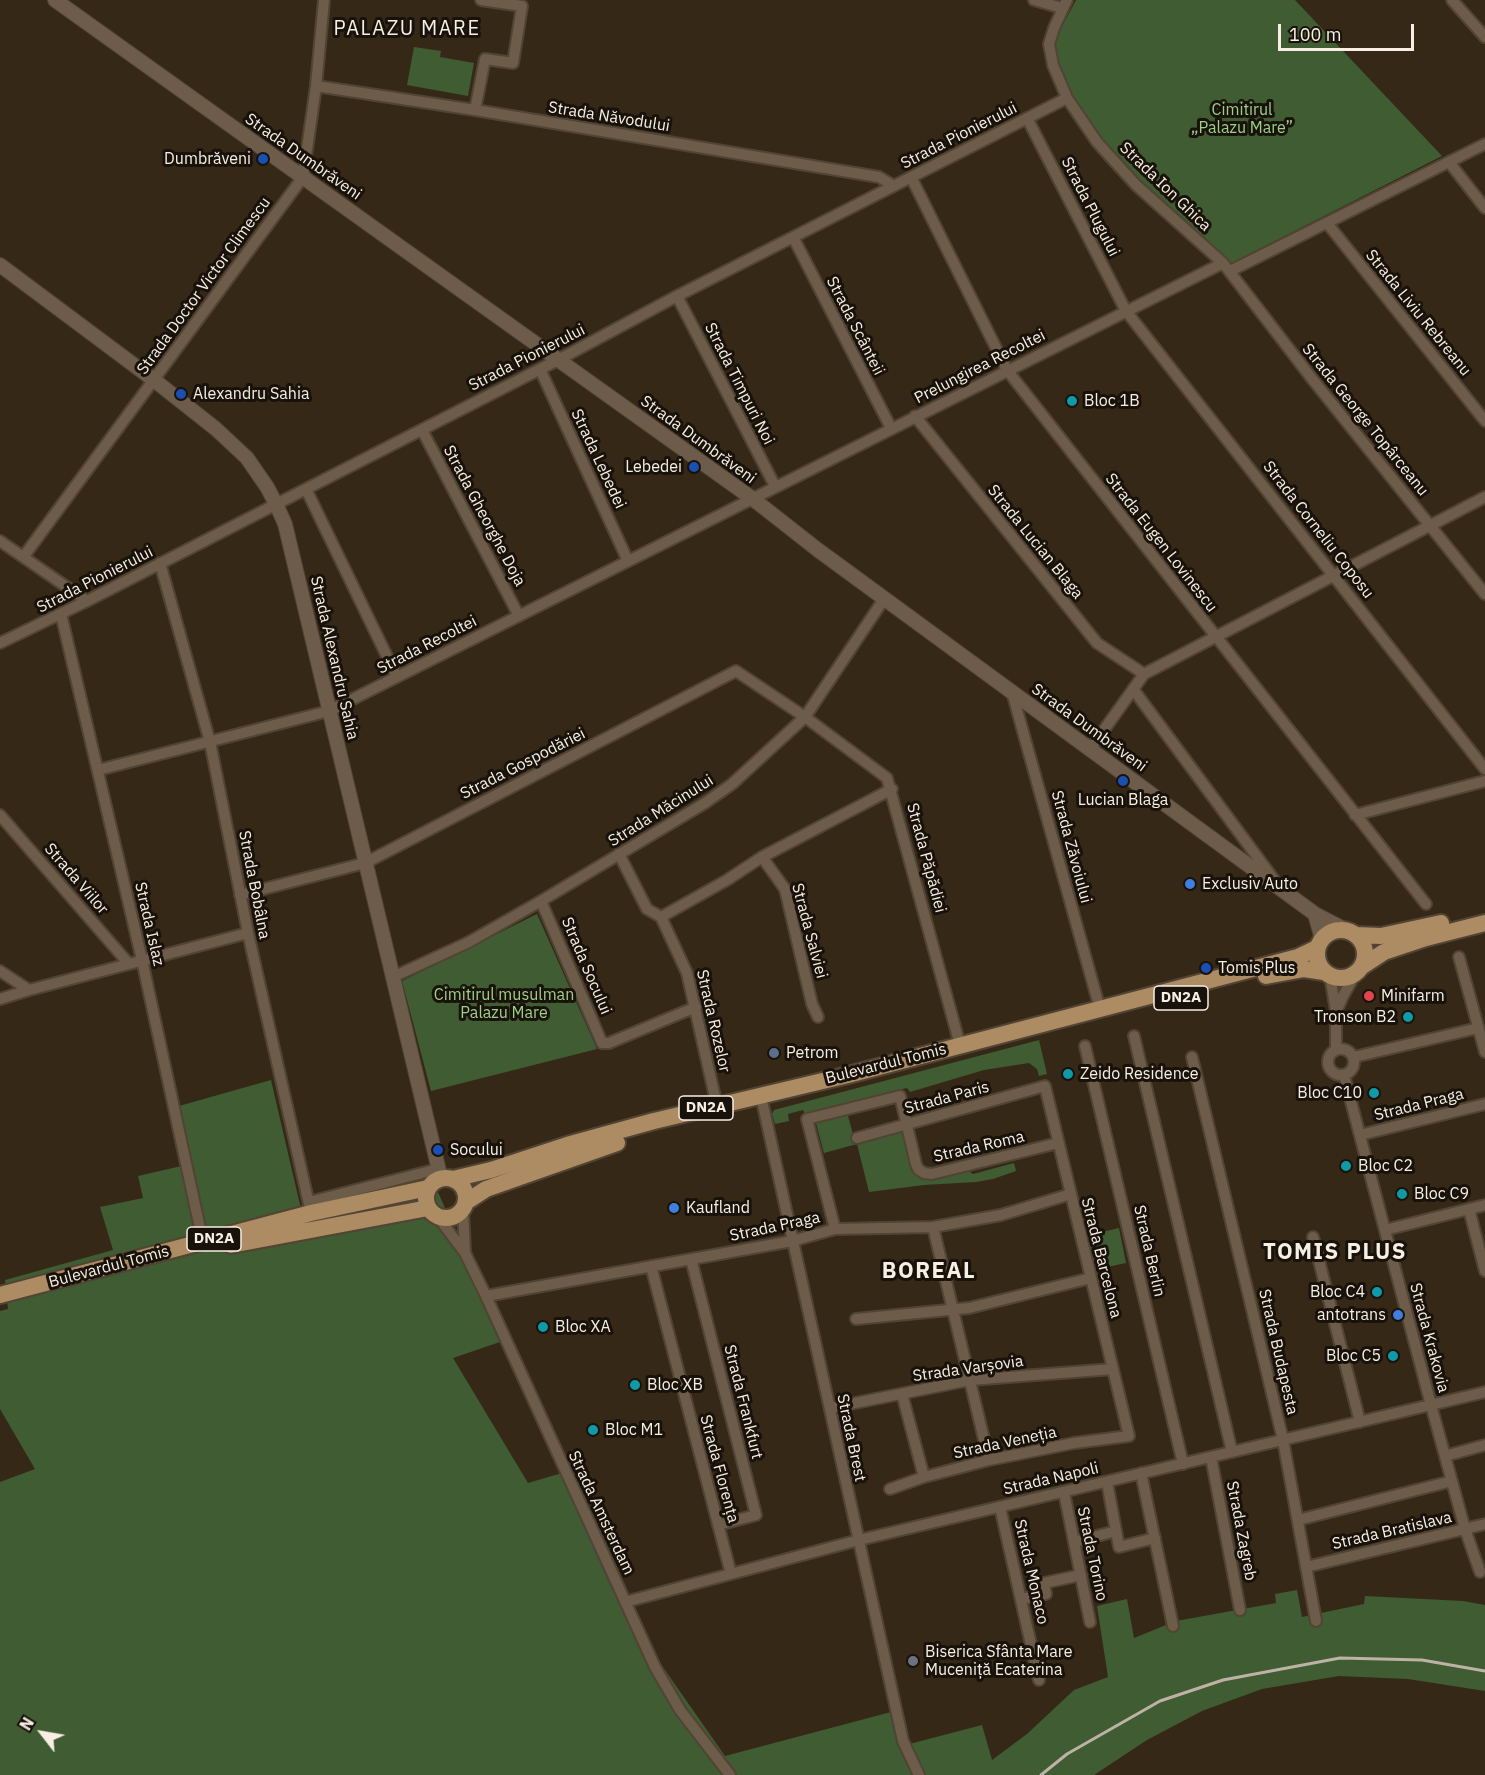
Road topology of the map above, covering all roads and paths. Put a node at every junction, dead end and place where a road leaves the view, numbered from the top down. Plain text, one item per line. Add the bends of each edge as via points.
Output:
1 (55, 0) edge
2 (324, 0) edge
3 (481, 0) edge
4 (1034, 0) edge
5 (1452, 0) edge
6 (1065, 4) edge
7 (1485, 37) edge
8 (316, 86) junction
9 (1067, 98) junction
10 (475, 110) junction
11 (1028, 118) junction
12 (1485, 144) edge
13 (1449, 162) junction
14 (303, 177) junction
15 (911, 177) junction
16 (894, 186) junction
17 (1485, 208) edge
18 (1327, 223) junction
19 (793, 237) junction
20 (0, 265) edge
21 (1226, 267) junction
22 (677, 296) junction
23 (1126, 310) junction
24 (558, 360) junction
25 (540, 369) junction
26 (1007, 370) junction
27 (154, 380) junction
28 (915, 416) junction
29 (1485, 421) edge
30 (891, 428) junction
31 (422, 430) junction
32 (775, 486) junction
33 (306, 489) junction
34 (1485, 497) edge
35 (753, 499) junction
36 (276, 504) junction
37 (1430, 525) junction
38 (0, 541) edge
39 (24, 556) junction
40 (628, 561) junction
41 (160, 563) junction
42 (1334, 575) junction
43 (1485, 594) edge
44 (884, 599) junction
45 (87, 601) junction
46 (62, 614) junction
47 (519, 616) junction
48 (1215, 637) junction
49 (0, 643) edge
50 (1144, 674) junction
51 (397, 677) junction
52 (1133, 689) junction
53 (1012, 692) junction
54 (329, 711) junction
55 (805, 717) junction
56 (210, 742) junction
57 (1091, 748) junction
58 (98, 770) junction
59 (1485, 770) edge
60 (1485, 781) edge
61 (892, 789) junction
62 (0, 815) edge
63 (1355, 815) junction
64 (620, 854) junction
65 (762, 857) junction
66 (365, 862) junction
67 (1280, 889) junction
68 (240, 895) junction
69 (541, 901) junction
70 (1426, 904) dead end
71 (1485, 912) edge
72 (1315, 914) junction
73 (661, 916) junction
74 (1485, 923) edge
75 (248, 933) junction
76 (1351, 933) junction
77 (1320, 943) junction
78 (1459, 957) dead end
79 (142, 960) junction
80 (129, 964) junction
81 (1359, 970) junction
82 (0, 971) edge
83 (1327, 974) junction
84 (393, 978) junction
85 (29, 990) junction
86 (0, 999) edge
87 (696, 1007) junction
88 (1100, 1009) junction
89 (1336, 1012) junction
90 (818, 1017) dead end
91 (1478, 1028) junction
92 (1134, 1036) dead end
93 (960, 1045) junction
94 (1085, 1046) dead end
95 (1336, 1049) junction
96 (1485, 1052) edge
97 (1192, 1057) dead end
98 (1354, 1057) junction
99 (1344, 1075) junction
100 (1045, 1086) joint
101 (1485, 1104) edge
102 (763, 1105) junction
103 (717, 1106) junction
104 (907, 1125) junction
105 (1360, 1135) junction
106 (857, 1138) dead end
107 (1059, 1143) junction
108 (440, 1179) junction
109 (1071, 1194) junction
110 (1485, 1205) edge
111 (464, 1206) junction
112 (310, 1208) junction
113 (1469, 1209) junction
114 (433, 1213) junction
115 (933, 1227) junction
116 (835, 1229) junction
117 (1385, 1230) junction
118 (1313, 1237) dead end
119 (792, 1241) junction
120 (203, 1242) junction
121 (465, 1253) junction
122 (691, 1259) junction
123 (651, 1266) junction
124 (1485, 1271) edge
125 (1091, 1278) junction
126 (0, 1295) edge
127 (486, 1296) junction
128 (0, 1303) edge
129 (953, 1309) junction
130 (856, 1319) dead end
131 (1113, 1369) junction
132 (970, 1380) junction
133 (1485, 1392) edge
134 (902, 1394) junction
135 (1431, 1405) junction
136 (830, 1408) junction
137 (1360, 1422) junction
138 (1129, 1436) joint
139 (1283, 1440) junction
140 (1485, 1445) edge
141 (1232, 1452) junction
142 (1445, 1456) junction
143 (1212, 1457) junction
144 (989, 1460) junction
145 (1183, 1464) junction
146 (1142, 1473) junction
147 (924, 1477) junction
148 (1452, 1481) junction
149 (1107, 1482) junction
150 (890, 1489) dead end
151 (1064, 1492) junction
152 (1000, 1507) junction
153 (1298, 1520) junction
154 (1485, 1524) edge
155 (718, 1525) junction
156 (1465, 1529) junction
157 (1116, 1531) junction
158 (1155, 1538) junction
159 (859, 1540) junction
160 (1074, 1542) junction
161 (1306, 1567) junction
162 (1480, 1572) dead end
163 (731, 1574) junction
164 (1081, 1575) junction
165 (1021, 1599) junction
166 (625, 1602) junction
167 (1240, 1610) dead end
168 (1316, 1621) dead end
169 (1090, 1622) dead end
170 (1173, 1626) dead end
171 (1040, 1680) dead end
172 (730, 1775) edge
173 (919, 1775) edge

1 - 14 street, Strada Dumbrăveni
2 - 8 street, Strada Doctor Victor Climescu
3 - 10 street via 522,6 513,63 485,59
4 - 6 street
5 - 7 street
6 - 9 street, Strada Ion Ghica via 1049,44
8 - 10 street, Strada Năvodului
8 - 14 street, Strada Doctor Victor Climescu
9 - 11 street, Strada Pionierului
9 - 21 street, Strada Ion Ghica via 1097,142 1136,185
10 - 16 street, Strada Năvodului via 879,177
11 - 15 street, Strada Pionierului
11 - 23 street, Strada Plugului
12 - 13 street, Prelungirea Recoltei
13 - 17 street
13 - 18 street, Prelungirea Recoltei
14 - 24 street, Strada Dumbrăveni
14 - 27 street, Strada Doctor Victor Climescu
15 - 16 street, Strada Pionierului
15 - 26 street, Strada Eugen Lovinescu
16 - 19 street, Strada Pionierului
18 - 21 street, Prelungirea Recoltei
18 - 29 street, Strada Liviu Rebreanu
19 - 22 street, Strada Pionierului
19 - 30 street, Strada Scânteii
20 - 27 street, Strada Alexandru Sahia
21 - 23 street, Prelungirea Recoltei
21 - 37 street, Strada George Topârceanu
22 - 24 street, Strada Pionierului
22 - 32 street, Strada Timpuri Noi
23 - 26 street, Prelungirea Recoltei
23 - 42 street, Strada Corneliu Coposu
24 - 25 street, Strada Pionierului
24 - 35 street, Strada Dumbrăveni
25 - 31 street, Strada Pionierului
25 - 40 street, Strada Lebedei
26 - 28 street, Prelungirea Recoltei
26 - 48 street, Strada Eugen Lovinescu
27 - 36 street, Strada Alexandru Sahia via 248,458
27 - 39 street, Strada Doctor Victor Climescu
28 - 30 street, Prelungirea Recoltei
28 - 50 street, Strada Lucian Blaga via 1097,643
30 - 32 street, Prelungirea Recoltei
31 - 33 street, Strada Pionierului
31 - 47 street, Strada Gheorghe Doja
32 - 35 street, Prelungirea Recoltei
33 - 36 street, Strada Pionierului
33 - 51 street
34 - 37 street
35 - 40 street, Strada Recoltei
35 - 44 street, Strada Dumbrăveni
36 - 41 street, Strada Pionierului
36 - 54 street, Strada Alexandru Sahia via 285,524
37 - 42 street
37 - 43 street, Strada George Topârceanu
38 - 39 street
39 - 45 street
40 - 47 street, Strada Recoltei
41 - 45 street, Strada Pionierului
41 - 56 street, Strada Bobâlna
42 - 48 street
42 - 59 street, Strada Corneliu Coposu
44 - 53 street, Strada Dumbrăveni
44 - 55 street, Strada Măcinului
45 - 46 street, Strada Pionierului
46 - 49 street, Strada Pionierului
46 - 58 street, Strada Islaz
47 - 51 street, Strada Recoltei
48 - 50 street
48 - 63 street, Strada Eugen Lovinescu
50 - 52 street
51 - 54 street, Strada Recoltei
52 - 57 street
52 - 67 street
53 - 57 street, Strada Dumbrăveni
53 - 88 street, Strada Zăvoiului
54 - 56 street, Strada Recoltei
54 - 66 street, Strada Alexandru Sahia
55 - 61 street, Strada Păpădiei via 887,778
55 - 64 street, Strada Măcinului via 732,784
55 - 66 street, Strada Gospodăriei via 736,671
56 - 58 street, Strada Recoltei
56 - 68 street, Strada Bobâlna
57 - 67 street, Strada Dumbrăveni
58 - 79 street, Strada Islaz
60 - 63 street
61 - 65 street
61 - 93 street, Strada Păpădiei
62 - 80 street, Strada Viilor
63 - 70 street, Strada Eugen Lovinescu
64 - 69 street, Strada Măcinului
64 - 73 street, Strada Rozelor via 647,909
65 - 73 street
65 - 90 street, Strada Salviei via 785,889
66 - 68 street, Strada Gospodăriei
66 - 84 street, Strada Alexandru Sahia
67 - 72 street, Strada Dumbrăveni
68 - 75 street, Strada Bobâlna
69 - 84 street, Strada Măcinului via 470,942
69 - 87 street, Strada Socului via 602,1043
71 - 76 main road, DN2A via 1381,936
72 - 76 street, Strada Dumbrăveni
72 - 77 street
73 - 87 street, Strada Rozelor via 687,973
74 - 81 main road, DN2A via 1384,952
75 - 79 street
75 - 112 street, Strada Bobâlna
76 - 77 main road, DN2A via 1330,932
76 - 81 main road via 1365,950
77 - 83 main road via 1317,958
77 - 88 main road, Bulevardul Tomis / DN2A via 1298,957
78 - 91 street
79 - 80 street
79 - 120 street, Strada Islaz
80 - 85 street
81 - 83 main road, DN2A via 1344,978
81 - 89 street
82 - 85 street
83 - 89 street
83 - 102 main road, Bulevardul Tomis / DN2A via 1304,969 1258,978
84 - 108 street, Strada Alexandru Sahia
85 - 86 street
87 - 103 street, Strada Rozelor
88 - 93 main road, Bulevardul Tomis / DN2A
89 - 95 street
91 - 96 street
91 - 98 street
92 - 141 street, Strada Berlin
93 - 103 main road, Bulevardul Tomis / DN2A
94 - 145 street, Strada Berlin
95 - 98 street via 1346,1049
95 - 99 street via 1328,1058 1329,1068
97 - 139 street, Strada Budapesta
98 - 99 street via 1353,1068
99 - 105 street, Strada Krakovia
100 - 104 street, Strada Paris
100 - 107 street, Strada Barcelona
101 - 105 street, Strada Praga
102 - 111 main road, Bulevardul Tomis / DN2A via 600,1148 486,1189
102 - 119 street, Strada Brest
103 - 108 main road, Bulevardul Tomis / DN2A via 567,1145 491,1170
104 - 106 street, Strada Paris
104 - 107 street, Strada Roma via 916,1164 924,1173 942,1173
104 - 116 street via 900,1096 807,1119
105 - 117 street, Strada Krakovia
107 - 109 street, Strada Barcelona
108 - 111 main road via 461,1185
108 - 112 main road, Bulevardul Tomis / DN2A
108 - 114 main road via 426,1194
109 - 115 street, Strada Praga via 1001,1215
109 - 125 street, Strada Barcelona
110 - 113 street
111 - 114 main road via 456,1216 447,1219
111 - 121 street, Strada Amsterdam
112 - 120 main road, Bulevardul Tomis / DN2A
113 - 117 street
113 - 124 street
114 - 121 street, Strada Amsterdam
114 - 128 main road, Bulevardul Tomis / DN2A via 202,1250
115 - 116 street, Strada Praga
115 - 129 street
116 - 119 street, Strada Praga
117 - 135 street, Strada Krakovia
118 - 137 street
119 - 122 street, Strada Praga
119 - 136 street, Strada Brest
120 - 126 main road, Bulevardul Tomis / DN2A
121 - 127 street, Strada Amsterdam
122 - 123 street, Strada Praga
122 - 155 street, Strada Frankfurt via 756,1515
123 - 127 street, Strada Praga
123 - 155 street, Strada Florența
125 - 129 street
125 - 131 street, Strada Barcelona
127 - 166 street, Strada Amsterdam
129 - 130 street
129 - 132 street
131 - 132 street, Strada Varșovia
131 - 138 street, Strada Barcelona
132 - 134 street, Strada Varșovia
132 - 144 street
133 - 135 street, Strada Napoli
134 - 136 street, Strada Varșovia
134 - 147 street
135 - 137 street, Strada Napoli
135 - 142 street, Strada Krakovia
136 - 159 street, Strada Brest
137 - 139 street, Strada Napoli
138 - 144 street, Strada Veneția
139 - 141 street, Strada Napoli
139 - 153 street, Strada Budapesta
140 - 142 street
141 - 143 street, Strada Napoli
142 - 148 street, Strada Krakovia
143 - 145 street, Strada Napoli
143 - 167 street, Strada Zagreb
144 - 147 street, Strada Veneția
145 - 146 street, Strada Napoli
146 - 149 street, Strada Napoli
146 - 158 street
147 - 150 street, Strada Veneția
148 - 153 street, Strada Bratislava
148 - 156 street, Strada Krakovia
149 - 151 street, Strada Napoli
149 - 157 street
151 - 152 street, Strada Napoli
151 - 160 street, Strada Torino
152 - 159 street, Strada Napoli
152 - 165 street, Strada Monaco
153 - 161 street, Strada Budapesta
154 - 156 street, Strada Bratislava
155 - 163 street, Strada Florența
156 - 161 street, Strada Bratislava
156 - 162 street, Strada Krakovia
157 - 158 street via 1119,1546
157 - 160 street
158 - 170 street
159 - 163 street, Strada Napoli
159 - 173 street, Strada Brest via 903,1741
160 - 164 street, Strada Torino
161 - 168 street, Strada Budapesta
163 - 166 street, Strada Napoli
164 - 165 street via 1044,1583 1046,1594
164 - 169 street, Strada Torino
165 - 171 street, Strada Monaco
166 - 172 street, Strada Amsterdam via 680,1710

